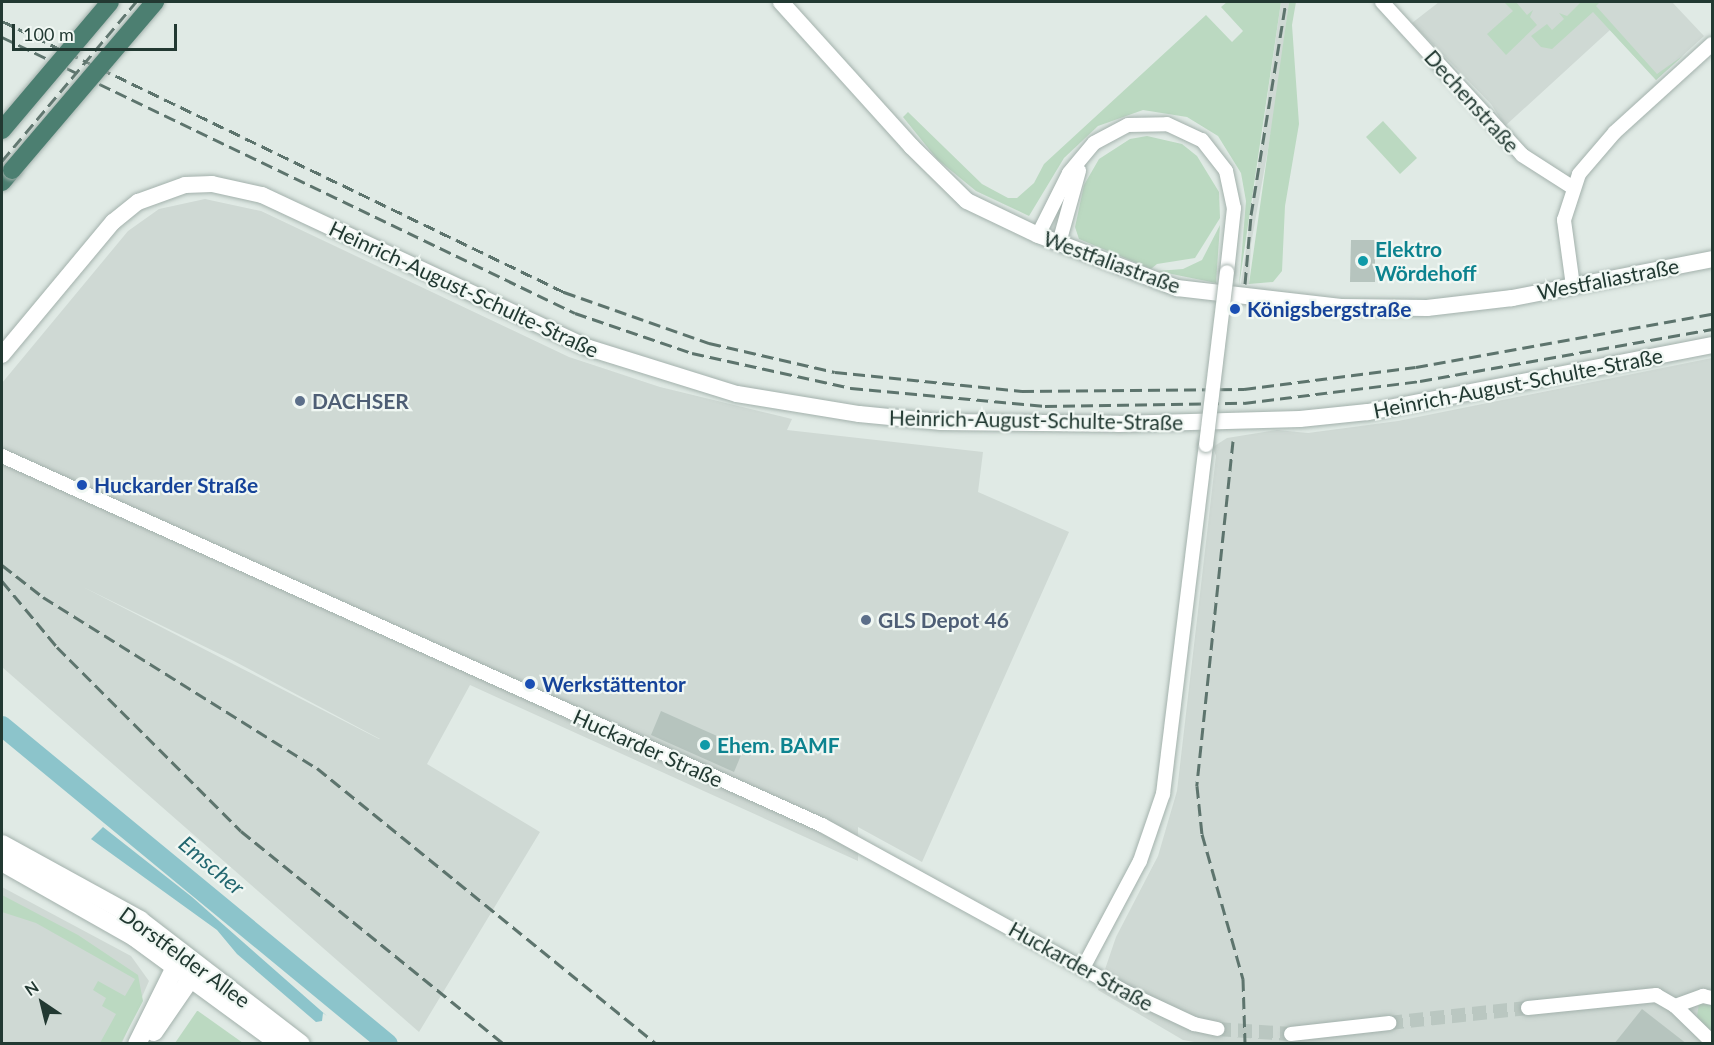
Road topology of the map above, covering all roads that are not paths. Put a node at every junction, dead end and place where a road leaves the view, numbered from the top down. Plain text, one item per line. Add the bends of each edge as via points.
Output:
1 (110, 2) edge
2 (155, 2) edge
3 (781, 2) edge
4 (1382, 2) edge
5 (1713, 44) edge
6 (2, 130) edge
7 (1090, 148) junction
8 (7, 176) edge
9 (1572, 187) junction
10 (1038, 235) junction
11 (1059, 243) junction
12 (1713, 259) edge
13 (1573, 286) junction
14 (1713, 345) edge
15 (2, 355) edge
16 (2, 456) edge
17 (2, 844) edge
18 (2, 862) edge
19 (193, 958) junction
20 (175, 967) junction
21 (1083, 968) junction
22 (191, 978) junction
23 (1713, 998) edge
24 (1675, 1006) junction
25 (1528, 1008) tunnel mouth
26 (1389, 1023) tunnel mouth
27 (1217, 1029) tunnel mouth
28 (1291, 1034) tunnel mouth
29 (1713, 1042) edge
30 (136, 1044) edge
31 (147, 1044) edge
32 (280, 1044) edge
33 (301, 1044) edge

1 - 6 highway, bridge
2 - 8 highway, bridge
3 - 10 street, Westfaliastraße via 949,186 994,216
4 - 9 street, Dechenstraße via 1522,156
5 - 9 street via 1596,151
7 - 10 street via 1069,173
7 - 11 street via 1072,185
7 - 21 street, bridge via 1118,129 1147,122 1185,130 1209,146 1226,171 1232,193 1227,272 1163,794 1140,861
9 - 13 street via 1564,220
10 - 11 street, Westfaliastraße
11 - 13 street, Westfaliastraße via 1177,288 1341,307 1444,307
12 - 13 street, Westfaliastraße
14 - 15 street, Heinrich-August-Schulte-Straße via 1368,412 1300,419 1118,424 940,422 860,414 737,394 589,348 262,195 212,184 185,185 138,202 113,222
16 - 21 street, Huckarder Straße via 830,828
17 - 19 main road, Dorstfelder Allee via 140,920
18 - 20 main road, Dorstfelder Allee via 102,916
19 - 20 main road
19 - 22 main road
19 - 33 main road, Dorstfelder Allee
20 - 22 main road, Dorstfelder Allee
20 - 30 main road
21 - 27 street, Huckarder Straße via 1166,1012
22 - 31 main road
22 - 32 main road, Dorstfelder Allee
23 - 24 street via 1703,996
24 - 25 street via 1656,995 1644,995
24 - 29 street
26 - 28 street

